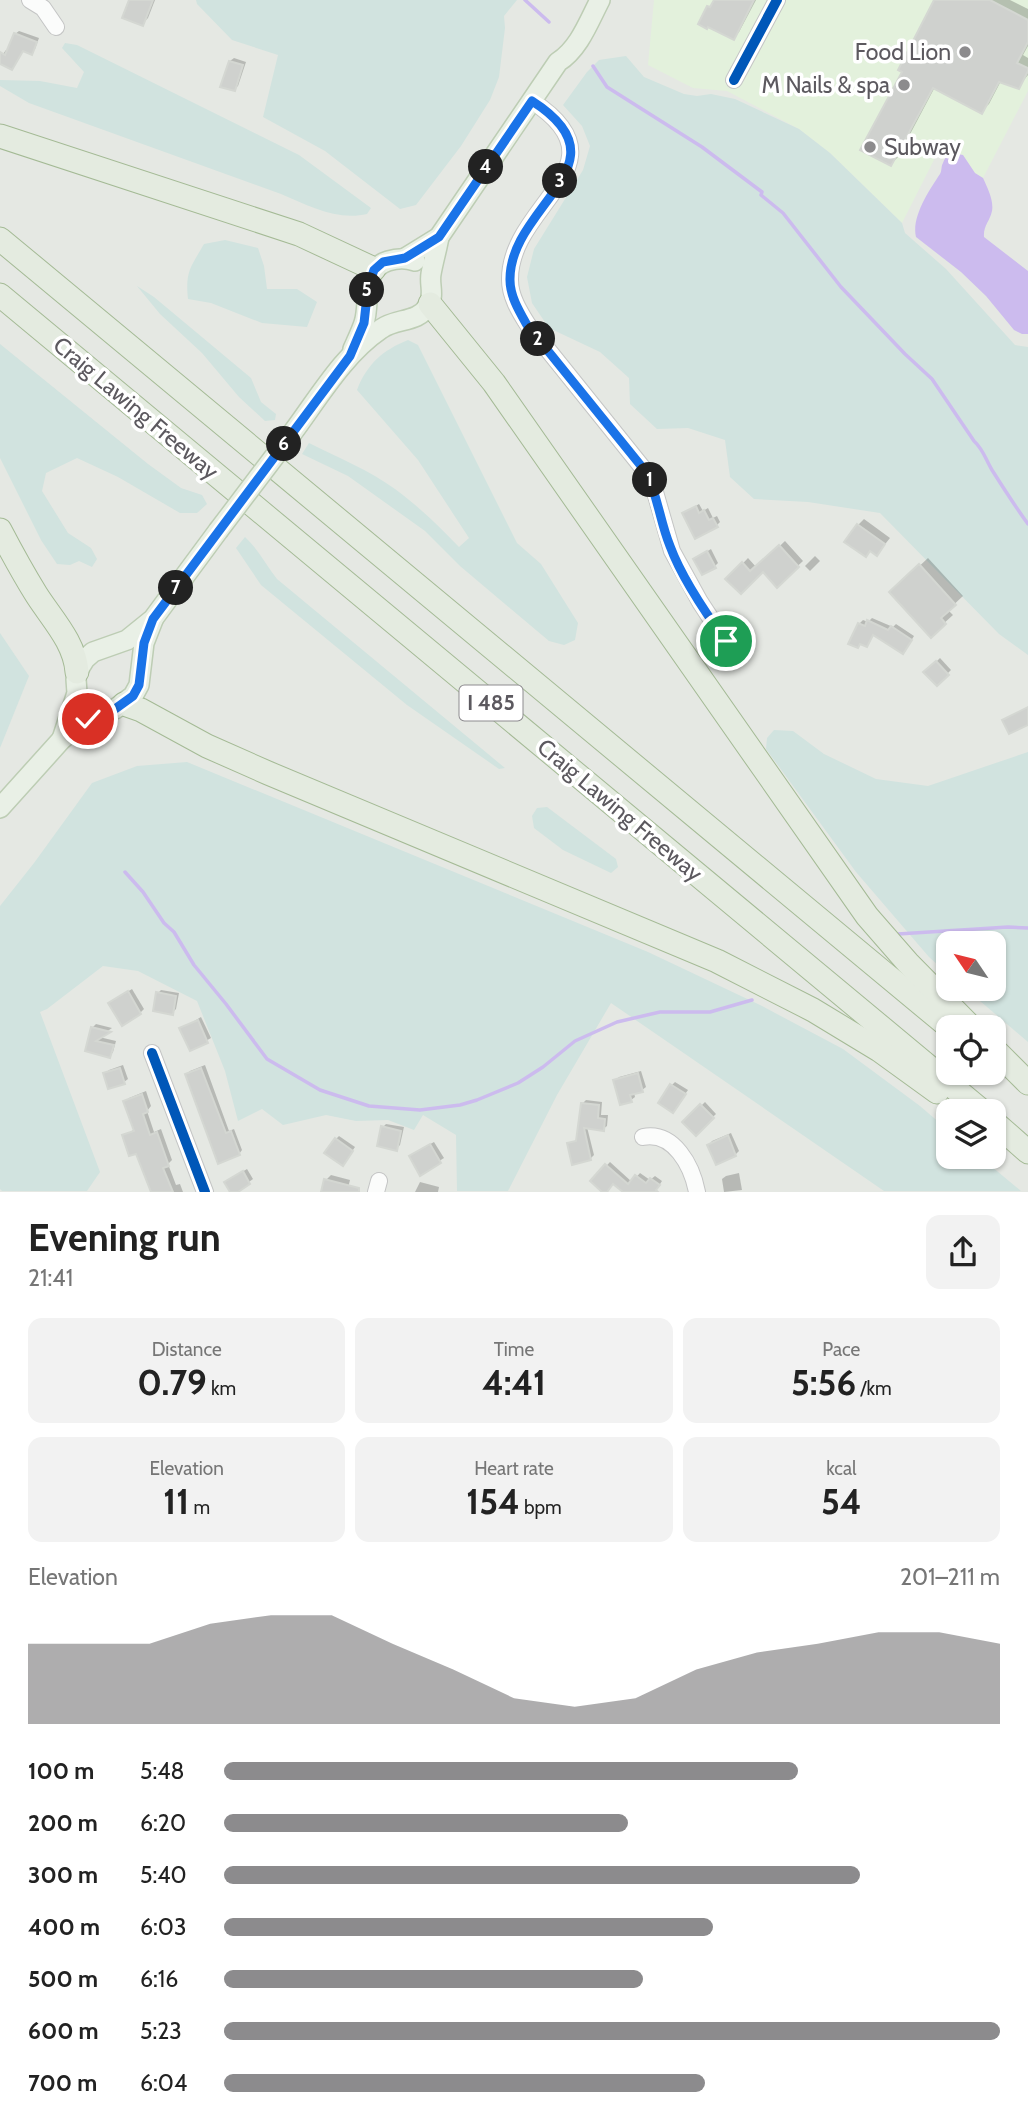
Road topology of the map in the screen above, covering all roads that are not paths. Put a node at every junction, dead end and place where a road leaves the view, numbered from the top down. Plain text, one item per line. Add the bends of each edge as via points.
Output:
1 (30, 0) edge
2 (588, 0) edge
3 (600, 0) edge
4 (777, 0) edge
5 (56, 27) dead end
6 (558, 62) junction
7 (734, 79) dead end
8 (532, 101) junction
9 (0, 136) edge
10 (439, 237) junction
11 (0, 239) edge
12 (405, 258) junction
13 (374, 270) junction
14 (430, 277) junction
15 (0, 295) edge
16 (430, 304) junction
17 (350, 356) junction
18 (0, 530) edge
19 (153, 619) junction
20 (734, 650) dead end
21 (77, 682) junction
22 (115, 708) junction
23 (62, 739) junction
24 (0, 808) edge
25 (959, 1015) edge
26 (936, 1016) edge
27 (152, 1054) dead end
28 (1006, 1061) edge
29 (1006, 1074) edge
30 (1028, 1083) edge
31 (1028, 1091) edge
32 (947, 1099) edge
33 (968, 1099) edge
34 (1006, 1133) edge
35 (643, 1137) dead end
36 (1006, 1140) edge
37 (1028, 1154) edge
38 (205, 1192) edge
39 (696, 1192) edge

1 - 5 street via 43,8
2 - 6 main road via 558,50
3 - 6 main road via 577,42
4 - 7 street
6 - 8 main road
8 - 10 main road
8 - 20 street via 561,126 572,158 518,243 511,270 513,298 527,325 646,472 671,551
9 - 13 highway via 299,234
10 - 12 main road
10 - 14 main road
11 - 26 highway, Craig Lawing Freeway / I 485
12 - 13 main road via 383,262
12 - 14 main road via 420,264
13 - 17 main road via 364,323
14 - 16 main road
15 - 33 highway, Craig Lawing Freeway / I 485
16 - 17 main road via 417,316 384,326
16 - 25 highway via 494,383 867,915
17 - 19 main road, bridge
18 - 21 highway via 73,649
19 - 21 main road via 127,640 93,652 85,659
19 - 22 main road via 144,643 139,685 133,696
21 - 22 main road via 89,705
21 - 23 main road
22 - 23 main road via 88,719
22 - 32 highway via 141,710 268,773 717,961 813,1010
23 - 24 main road
27 - 38 street
28 - 30 highway
29 - 31 highway
34 - 37 highway
35 - 39 street via 652,1135 674,1146 690,1168
36 - 37 highway

